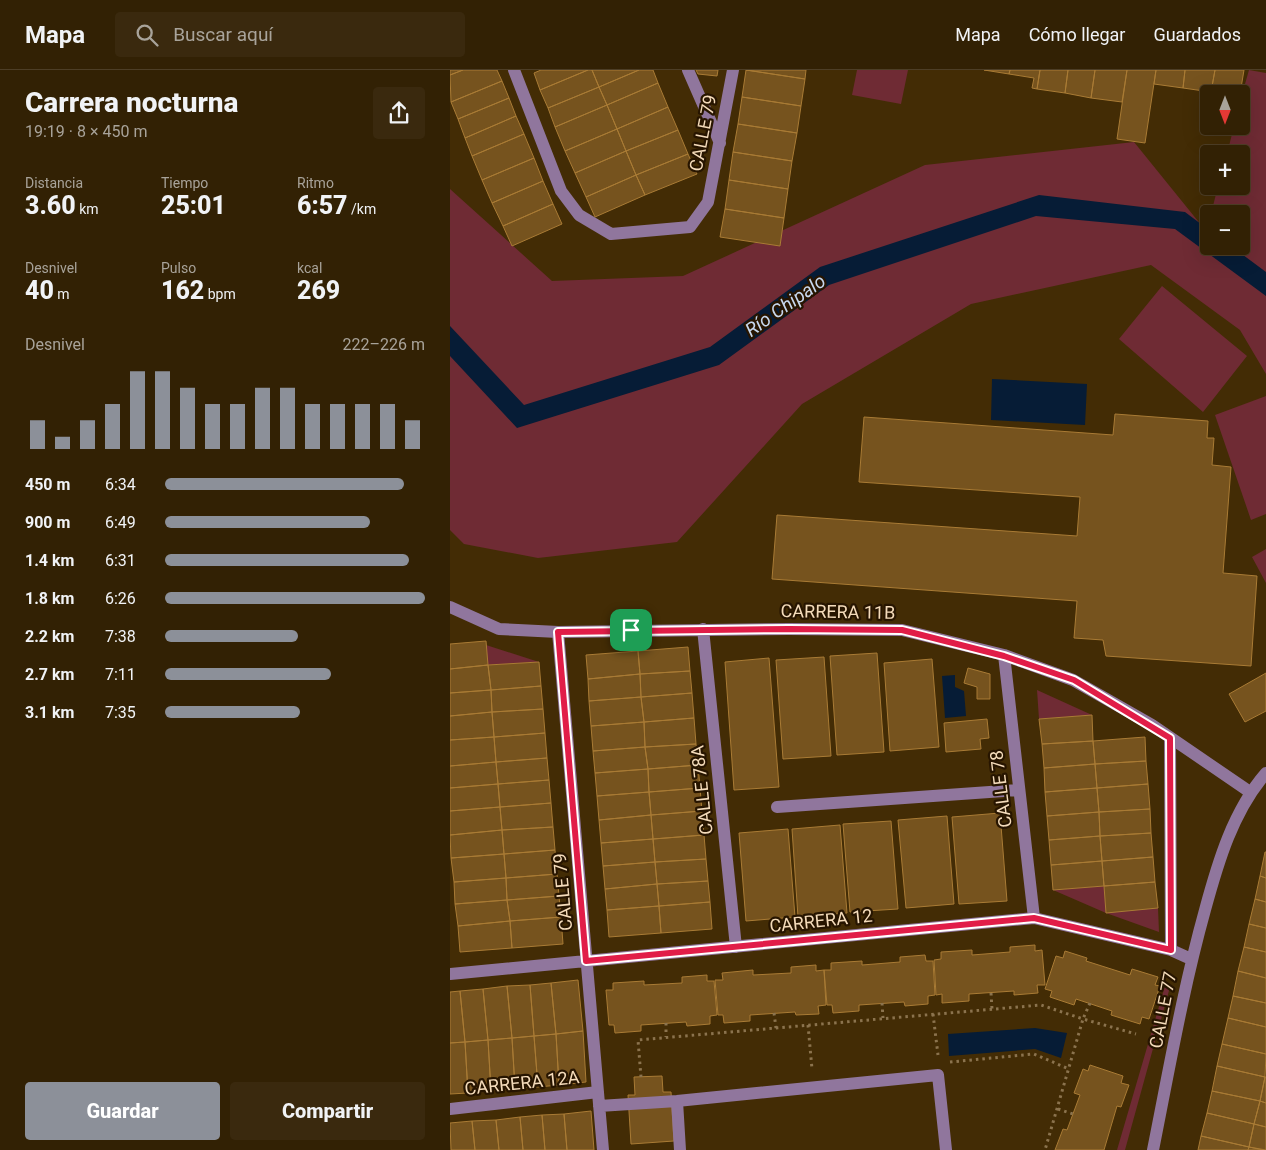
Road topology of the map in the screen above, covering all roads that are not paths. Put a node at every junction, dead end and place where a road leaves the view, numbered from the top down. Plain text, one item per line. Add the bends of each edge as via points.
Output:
1 (514, 70) edge
2 (688, 70) edge
3 (733, 70) edge
4 (720, 143) junction
5 (450, 607) edge
6 (703, 629) junction
7 (558, 632) junction
8 (1004, 656) junction
9 (1170, 738) junction
10 (1266, 774) edge
11 (1018, 790) junction
12 (1250, 792) junction
13 (777, 807) dead end
14 (1034, 918) junction
15 (736, 947) junction
16 (1171, 950) junction
17 (1191, 959) junction
18 (586, 961) junction
19 (450, 971) edge
20 (598, 1092) junction
21 (677, 1101) junction
22 (599, 1106) junction
23 (450, 1109) edge
24 (603, 1150) edge
25 (680, 1150) edge
26 (946, 1150) edge
27 (1153, 1150) edge

1 - 4 street, CALLE 79 via 561,191 580,215 611,234 690,227 708,202
2 - 4 street
3 - 4 street, CALLE 79
5 - 7 street, CARRERA 11B via 499,629
6 - 7 street, CARRERA 11B
6 - 8 street, CARRERA 11B via 902,630
6 - 15 street, CALLE 78A
7 - 18 street, CALLE 79
8 - 9 street, CARRERA 11B via 1074,680
8 - 11 street, CALLE 78
9 - 12 street, CARRERA 11B
9 - 16 street
10 - 12 street, CALLE 77
11 - 13 street
11 - 14 street, CALLE 78
12 - 17 street, CALLE 77 via 1220,854
14 - 15 street, CARRERA 12
14 - 16 street, CARRERA 12
15 - 18 street, CARRERA 12
16 - 17 street, CARRERA 12
17 - 27 street, CALLE 77
18 - 19 street, CARRERA 12
18 - 20 street, CALLE 79
20 - 22 street, CALLE 79
20 - 23 street, CARRERA 12A
21 - 22 street
21 - 25 street
21 - 26 street via 938,1075
22 - 24 street, CALLE 79

